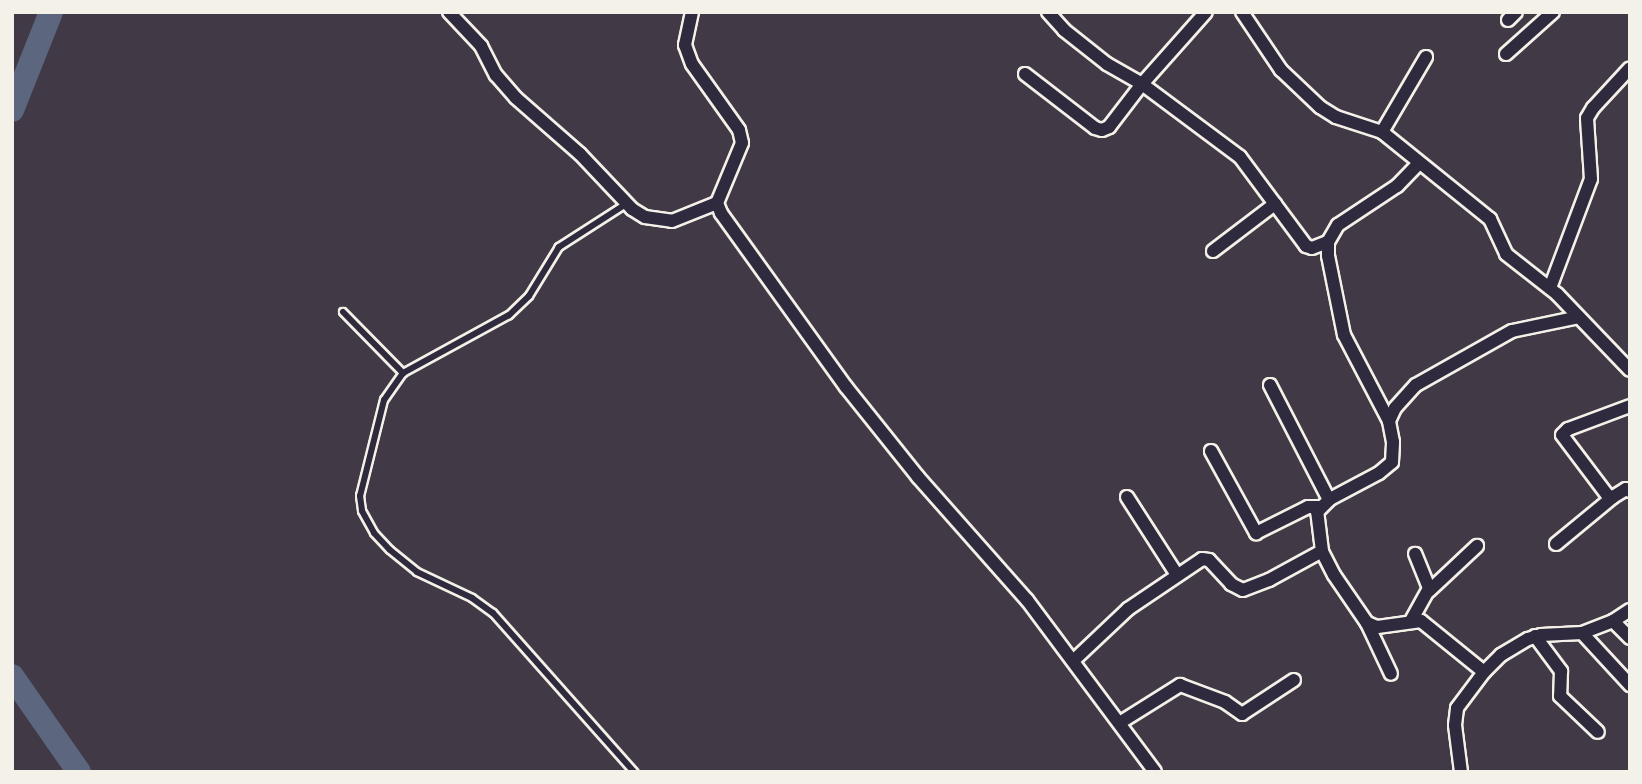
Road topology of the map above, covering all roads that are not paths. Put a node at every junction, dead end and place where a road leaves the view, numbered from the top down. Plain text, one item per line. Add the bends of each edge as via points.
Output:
1 (449, 12) edge
2 (692, 12) edge
3 (1048, 12) edge
4 (1206, 12) edge
5 (1242, 12) edge
6 (1553, 12) edge
7 (1506, 54) dead end
8 (1426, 57) dead end
9 (1630, 68) edge
10 (1025, 74) dead end
11 (1142, 85) junction
12 (1382, 132) junction
13 (1419, 163) junction
14 (628, 203) junction
15 (717, 203) junction
16 (1275, 204) junction
17 (1328, 242) junction
18 (1213, 251) dead end
19 (1550, 288) junction
20 (343, 312) dead end
21 (1579, 317) junction
22 (1630, 370) edge
23 (403, 373) junction
24 (1270, 386) dead end
25 (1630, 406) edge
26 (1389, 421) junction
27 (1211, 451) dead end
28 (1630, 491) edge
29 (1126, 497) dead end
30 (1613, 497) junction
31 (1325, 503) junction
32 (1556, 544) dead end
33 (1477, 546) dead end
34 (1322, 551) junction
35 (1416, 554) dead end
36 (1177, 575) junction
37 (1429, 591) junction
38 (1630, 610) edge
39 (1411, 621) junction
40 (1613, 621) junction
41 (1367, 623) junction
42 (1582, 633) junction
43 (1535, 636) junction
44 (1630, 638) edge
45 (1073, 661) junction
46 (1484, 672) junction
47 (1391, 674) dead end
48 (1294, 680) dead end
49 (1630, 685) edge
50 (1121, 722) junction
51 (1598, 732) dead end
52 (632, 769) edge
53 (621, 772) edge
54 (1155, 772) edge
55 (1461, 772) edge

1 - 14 street via 481,47 516,98
2 - 15 street via 685,45 692,64 739,130 742,143
3 - 11 street via 1107,64
4 - 11 street
5 - 12 street via 1282,70 1320,107
6 - 7 street
8 - 12 street
9 - 19 street via 1587,118 1591,178
10 - 11 street via 1102,130
11 - 16 street via 1240,158
12 - 13 street
13 - 17 street via 1397,186 1338,225
13 - 19 street via 1490,219 1505,253
14 - 15 street via 645,217 661,221
14 - 23 lane via 559,247 529,296 509,315
15 - 45 street via 846,387
16 - 17 street via 1306,246
16 - 18 street
17 - 26 street via 1344,335
19 - 21 street
20 - 23 lane
21 - 22 street
21 - 26 street via 1506,334 1416,385
23 - 52 lane via 384,400 362,480 362,511 374,533 417,572 472,598 492,613
24 - 31 street
25 - 30 street via 1562,435
26 - 31 street via 1392,462
27 - 31 street via 1256,533 1308,506
28 - 30 street
29 - 36 street
30 - 32 street
31 - 34 street via 1317,514
33 - 37 street
34 - 36 street via 1243,590 1207,559
34 - 41 street
35 - 37 street
36 - 45 street via 1128,609
37 - 39 street
38 - 40 street
39 - 41 street via 1377,628
39 - 46 street via 1421,621
40 - 42 street
40 - 44 street
41 - 47 street
42 - 43 street
42 - 49 street
43 - 46 street via 1501,655
43 - 51 street via 1561,671 1560,696
45 - 50 street
46 - 55 street via 1457,708
48 - 50 street via 1242,714 1225,702 1180,685
50 - 54 street
52 - 53 lane

